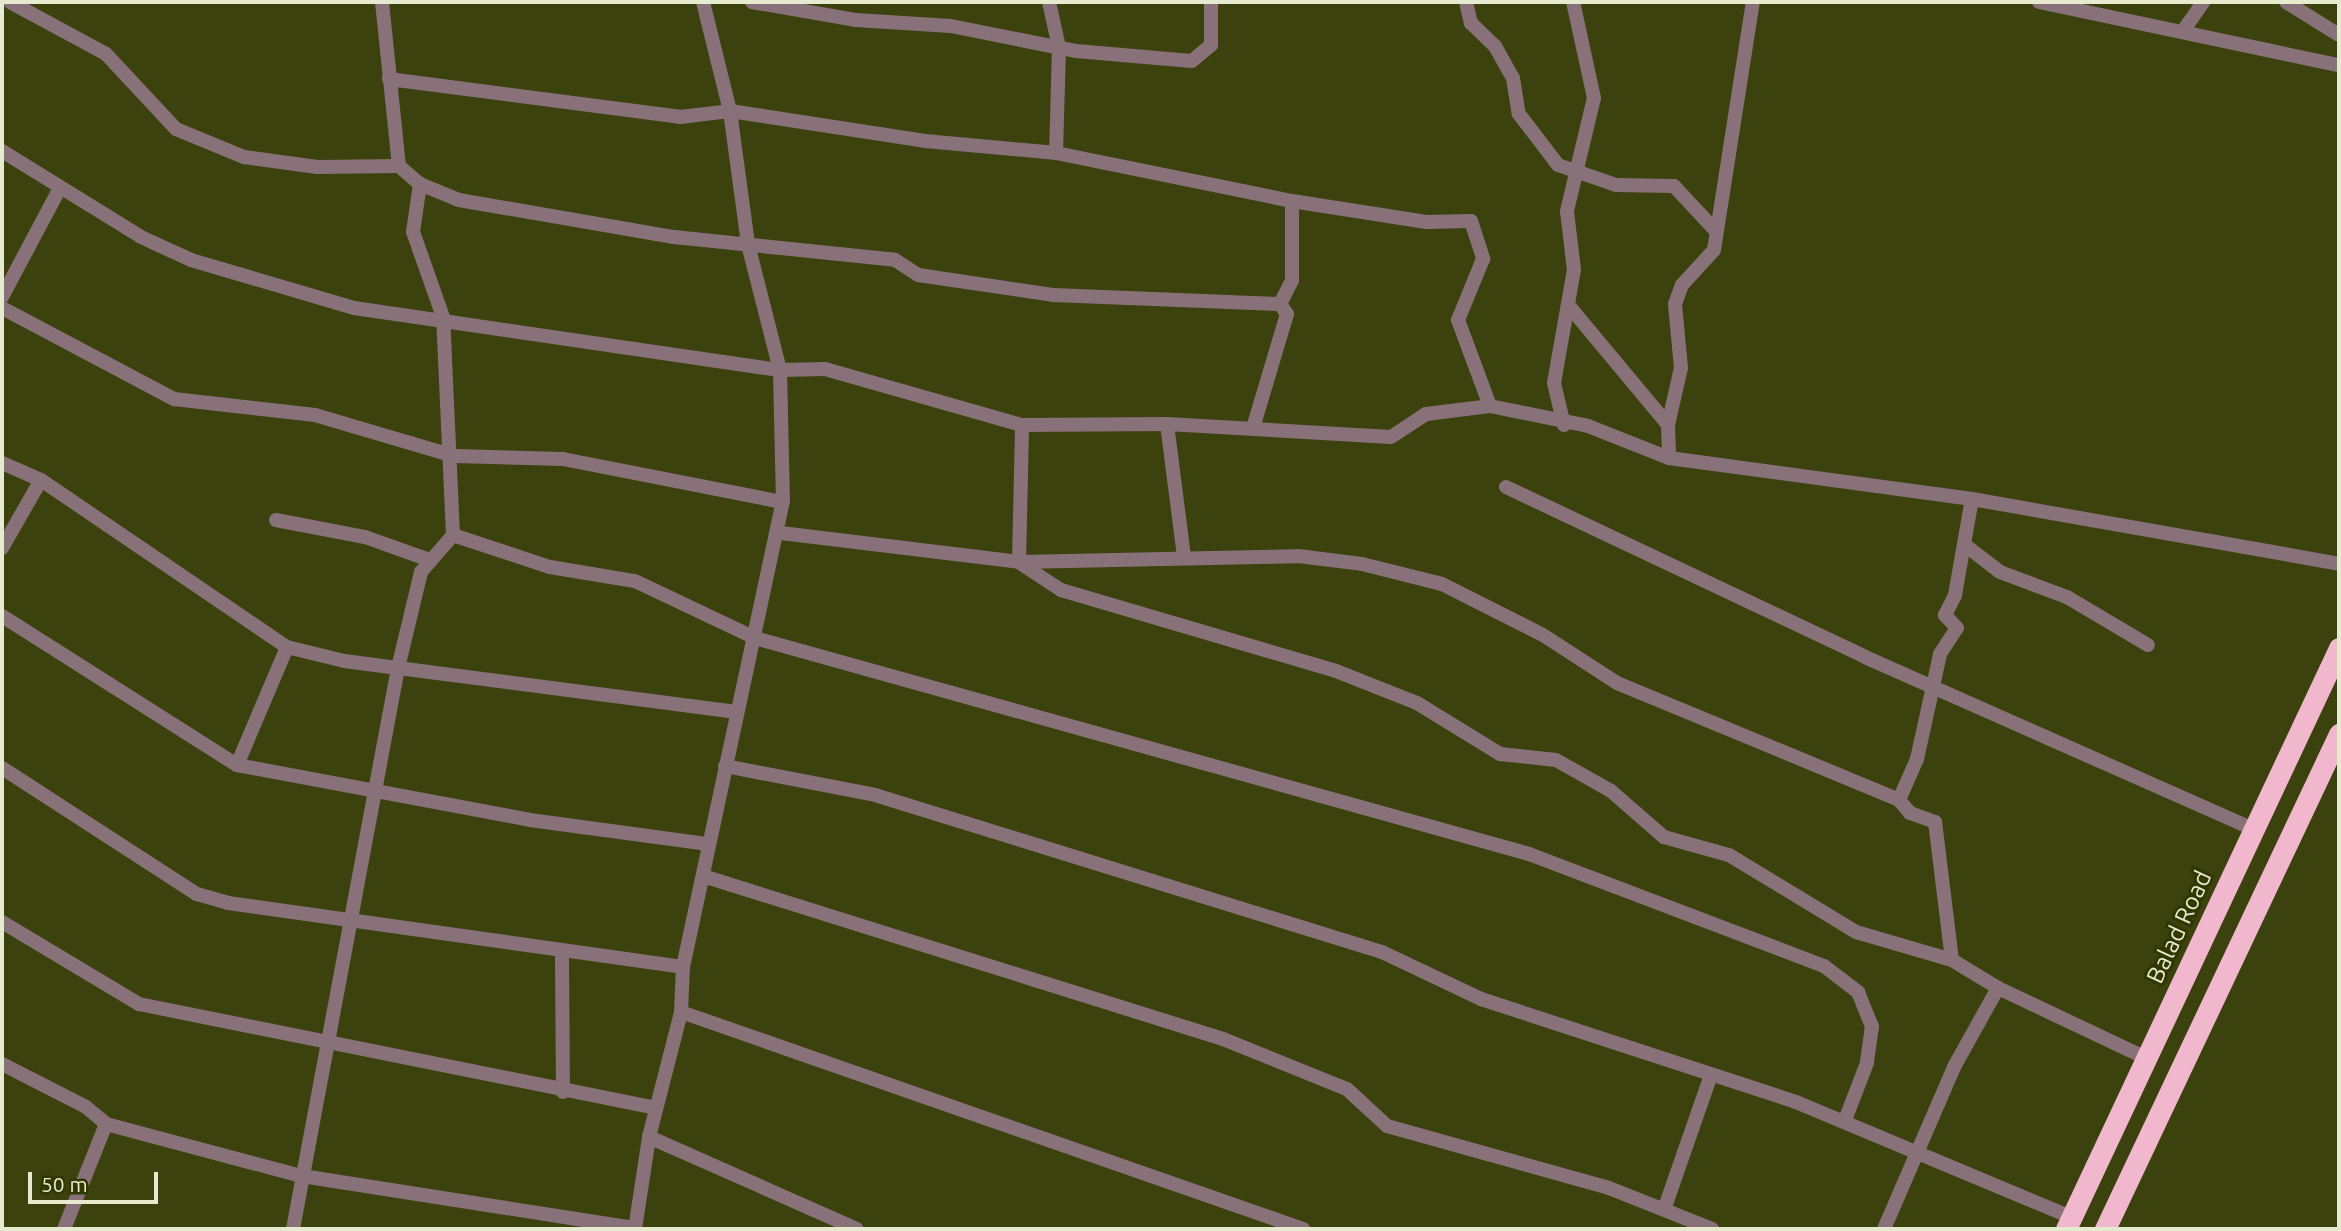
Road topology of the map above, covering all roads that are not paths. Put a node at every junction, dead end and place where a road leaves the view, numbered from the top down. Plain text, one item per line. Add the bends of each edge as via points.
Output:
1 (10, 2) edge
2 (382, 2) edge
3 (703, 2) edge
4 (752, 2) edge
5 (1049, 2) edge
6 (1211, 2) edge
7 (1466, 2) edge
8 (1573, 2) edge
9 (1753, 2) edge
10 (2039, 2) edge
11 (2203, 2) edge
12 (2286, 2) edge
13 (2183, 31) junction
14 (2339, 35) edge
15 (1059, 47) junction
16 (2339, 65) edge
17 (389, 79) junction
18 (730, 111) junction
19 (2, 151) edge
20 (1056, 153) junction
21 (399, 166) junction
22 (1578, 175) junction
23 (420, 184) junction
24 (60, 188) junction
25 (1292, 201) junction
26 (1715, 230) junction
27 (748, 244) junction
28 (2, 297) edge
29 (1280, 304) junction
30 (1569, 306) junction
31 (2, 308) edge
32 (443, 317) junction
33 (780, 370) junction
34 (1490, 406) junction
35 (1167, 424) junction
36 (1022, 425) junction
37 (1564, 425) junction
38 (1668, 425) junction
39 (1253, 428) junction
40 (454, 456) junction
41 (1669, 457) junction
42 (2, 463) edge
43 (41, 480) junction
44 (1506, 487) dead end
45 (1972, 499) junction
46 (783, 502) junction
47 (276, 520) dead end
48 (781, 533) junction
49 (453, 535) junction
50 (1965, 545) junction
51 (2, 548) edge
52 (1184, 556) junction
53 (430, 560) junction
54 (1019, 562) junction
55 (2339, 564) edge
56 (2, 616) edge
57 (755, 638) junction
58 (2148, 645) dead end
59 (287, 647) junction
60 (2339, 648) edge
61 (398, 668) junction
62 (1932, 685) junction
63 (737, 712) junction
64 (2339, 734) edge
65 (237, 765) junction
66 (725, 766) junction
67 (2, 768) edge
68 (380, 787) junction
69 (1899, 800) junction
70 (2254, 829) junction
71 (708, 844) junction
72 (704, 876) junction
73 (353, 921) junction
74 (2, 922) edge
75 (562, 955) junction
76 (1952, 960) junction
77 (683, 967) junction
78 (1998, 988) junction
79 (681, 1012) junction
80 (327, 1040) junction
81 (2146, 1058) junction
82 (2, 1064) edge
83 (1711, 1075) junction
84 (563, 1091) junction
85 (656, 1108) junction
86 (1845, 1121) junction
87 (106, 1124) junction
88 (649, 1136) junction
89 (1920, 1151) junction
90 (302, 1176) junction
91 (1665, 1207) junction
92 (2068, 1223) edge
93 (635, 1228) edge
94 (64, 1229) edge
95 (293, 1229) edge
96 (857, 1229) edge
97 (1303, 1229) edge
98 (1712, 1229) edge
99 (1884, 1229) edge
100 (2105, 1229) edge

1 - 21 street via 106,54 176,129 225,151 317,167
2 - 17 street
3 - 18 street
4 - 15 street
5 - 15 street
6 - 15 street via 1211,45 1192,61
7 - 22 street via 1471,23 1495,46 1513,78 1519,114 1558,166
8 - 22 street via 1594,98
9 - 26 street
10 - 13 street
11 - 13 street
12 - 14 street
13 - 16 street
15 - 20 street
17 - 18 street via 680,117
17 - 21 street
18 - 20 street via 925,141
18 - 27 street
19 - 24 street
20 - 25 street
21 - 23 street
22 - 26 street via 1616,185 1674,186
22 - 30 street via 1566,211 1574,270
23 - 27 street via 459,200
23 - 32 street via 413,232
24 - 28 street
24 - 32 street via 191,260 354,309
25 - 29 street via 1292,280
25 - 34 street via 1426,222 1471,221 1483,260 1458,320
26 - 38 street via 1711,257 1682,285 1675,304 1681,368
27 - 29 street via 895,260 918,275 1053,295
27 - 33 street
29 - 39 street via 1287,314
30 - 37 street via 1554,383
30 - 38 street
31 - 40 street via 174,399 315,415
32 - 33 street
32 - 40 street
33 - 36 street via 825,369
33 - 46 street
34 - 37 street
34 - 39 street via 1426,414 1391,438
35 - 36 street
35 - 39 street
35 - 52 street
36 - 54 street
37 - 41 street via 1588,426
38 - 41 street
40 - 46 street via 563,459
40 - 49 street
41 - 45 street
42 - 43 street
43 - 51 street
43 - 59 street
44 - 62 street
45 - 50 street
45 - 55 street
46 - 48 street
47 - 53 street via 365,537
48 - 54 street
48 - 57 street
49 - 53 street
49 - 57 street via 550,567 635,581
50 - 58 street via 2000,572 2067,597
50 - 62 street via 1945,615 1957,628 1940,654
52 - 54 street
52 - 69 street via 1298,556 1442,584 1543,635 1617,682
53 - 61 street
54 - 76 street via 1061,590 1336,671 1417,703 1500,754 1556,760 1612,791 1664,837 1729,855 1856,932
56 - 65 street
57 - 63 street
57 - 86 street via 1529,854 1824,966 1858,992 1872,1026 1867,1063
59 - 61 street
59 - 65 street
60 - 70 highway, Balad Road
61 - 63 street
61 - 68 street
62 - 69 street via 1917,759
62 - 70 street
63 - 66 street
64 - 100 highway
65 - 68 street
66 - 71 street
66 - 83 street via 875,794 1145,874 1382,953 1481,999
67 - 73 street via 197,894
68 - 71 street via 530,820
68 - 73 street
69 - 76 street via 1910,814 1935,822
70 - 81 highway, Balad Road
71 - 72 street
72 - 77 street
72 - 91 street via 1223,1039 1347,1089 1387,1126
73 - 75 street
73 - 80 street
74 - 80 street via 139,1004
75 - 77 street
75 - 84 street
76 - 78 street
77 - 79 street
78 - 81 street
78 - 89 street via 1954,1068
79 - 85 street
79 - 97 street
80 - 84 street
80 - 90 street
81 - 92 highway, Balad Road
82 - 87 street
83 - 86 street
83 - 91 street
84 - 85 street
85 - 88 street
86 - 89 street
87 - 90 street
87 - 94 street
88 - 93 street
88 - 96 street
89 - 92 street
89 - 99 street
90 - 93 street
90 - 95 street
91 - 98 street

